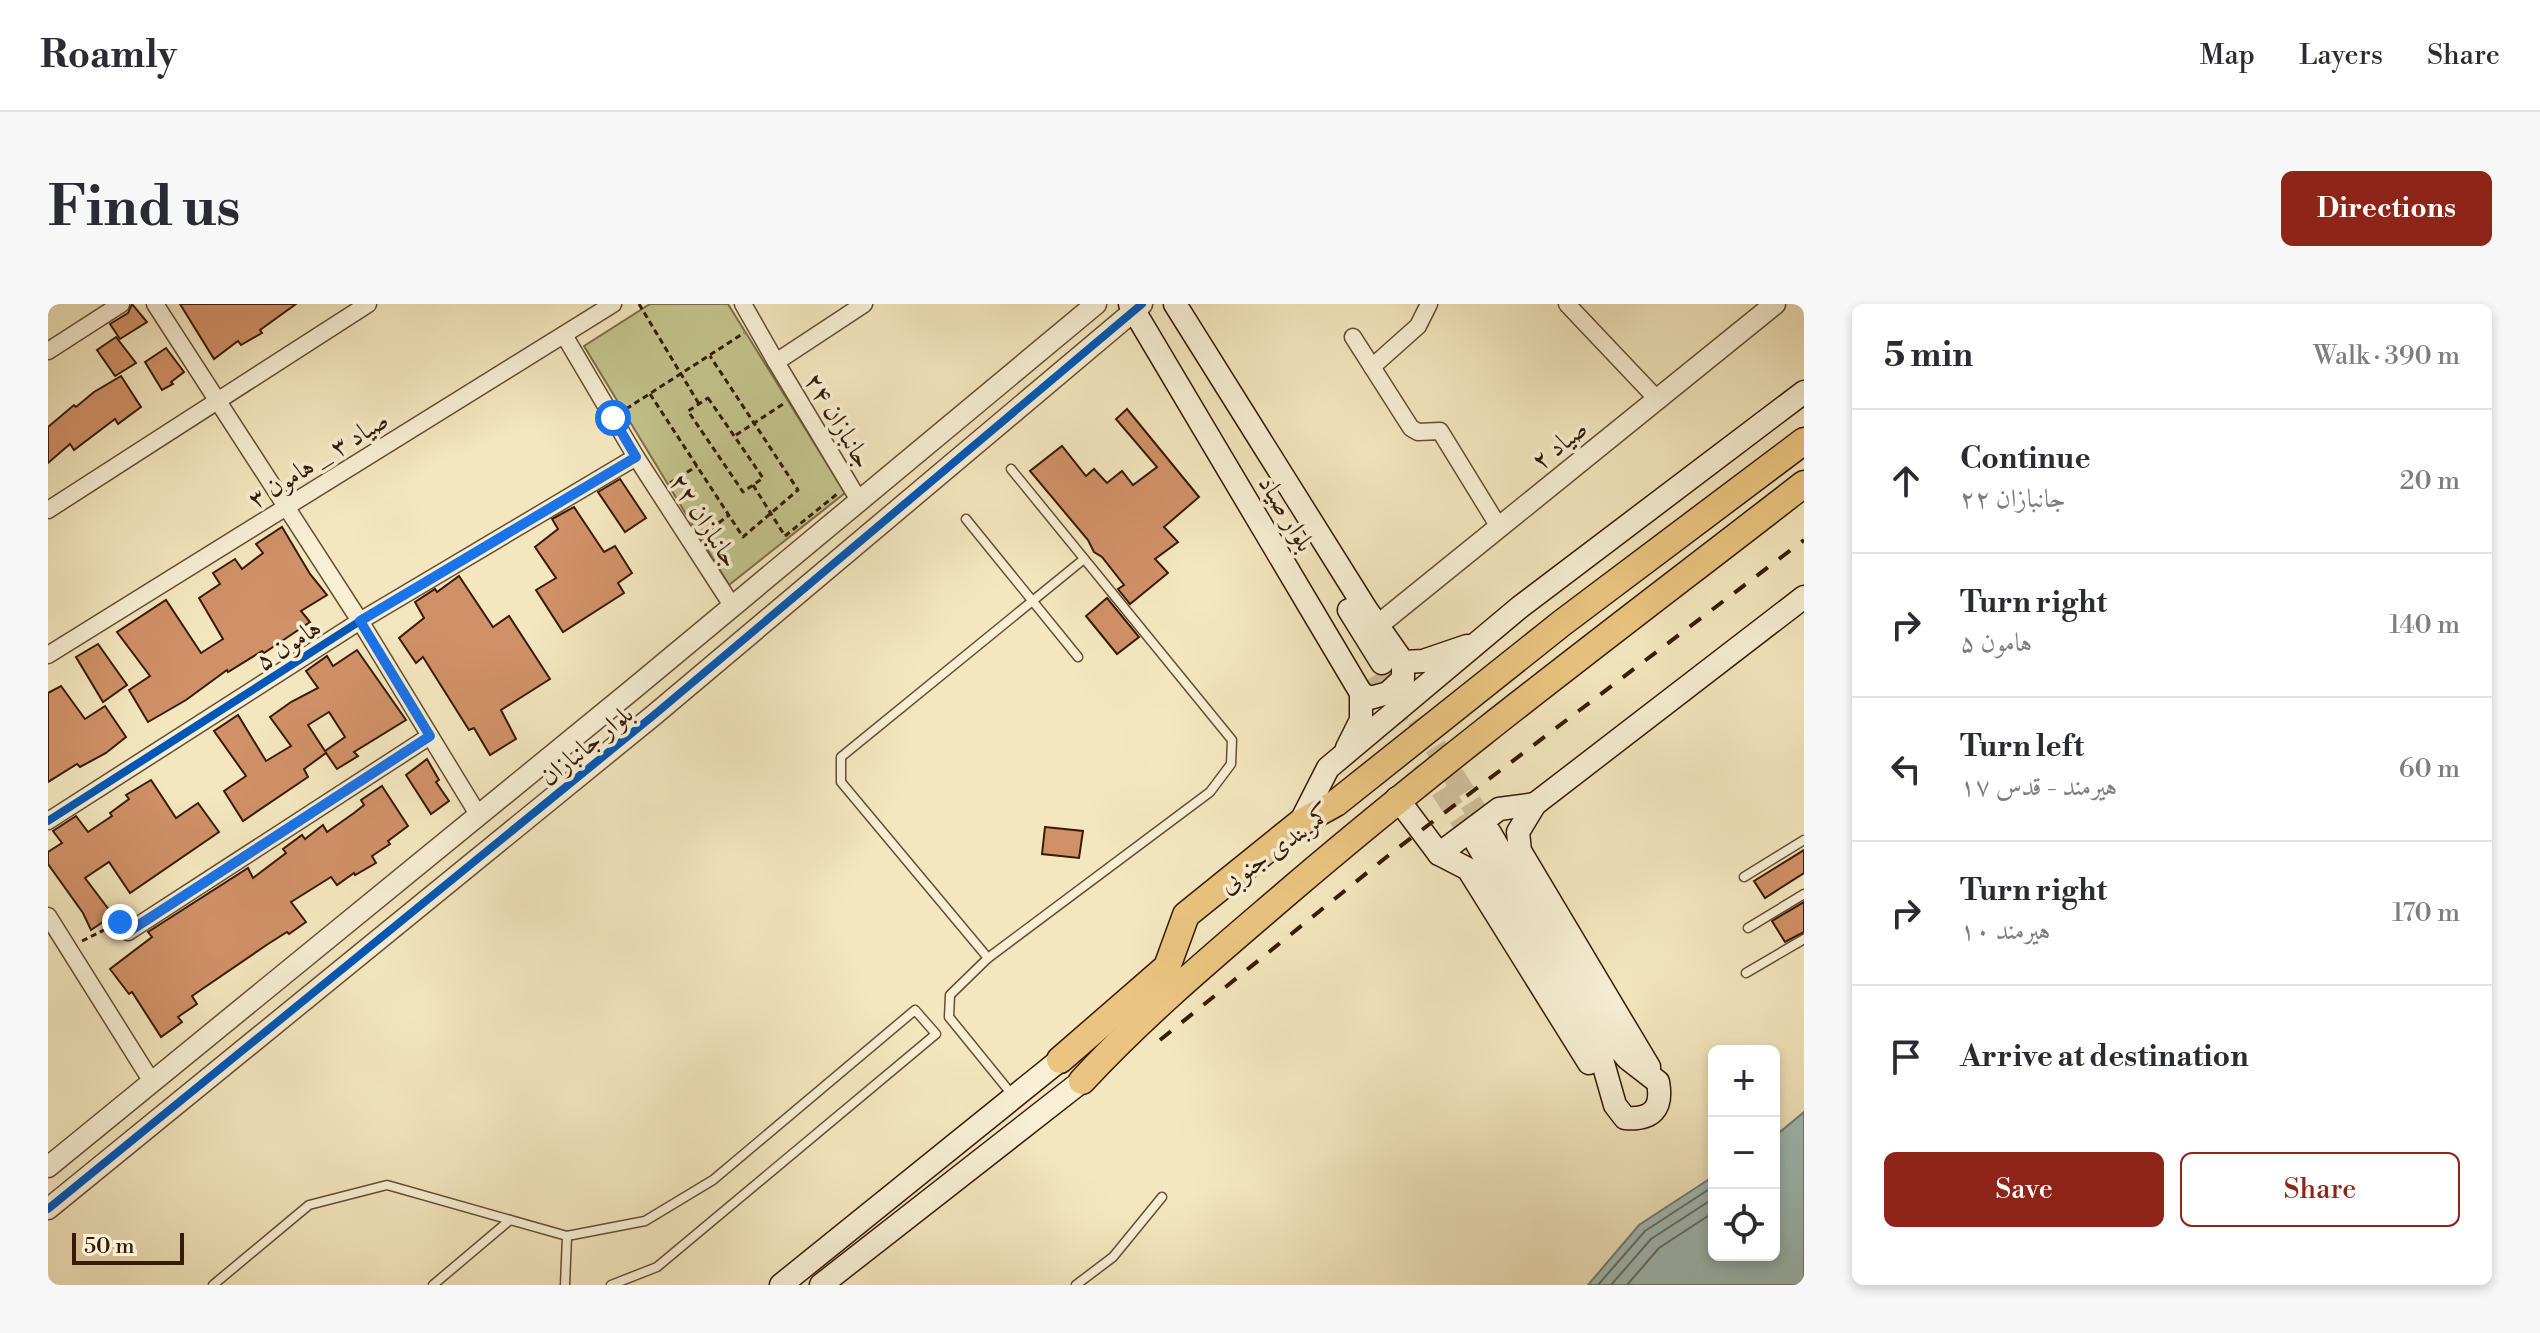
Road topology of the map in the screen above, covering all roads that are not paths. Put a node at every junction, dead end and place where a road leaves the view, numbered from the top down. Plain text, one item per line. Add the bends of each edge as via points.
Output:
1 (121, 304) edge
2 (155, 304) edge
3 (368, 304) edge
4 (613, 304) edge
5 (743, 304) edge
6 (864, 304) edge
7 (1096, 304) edge
8 (1175, 304) edge
9 (1429, 304) edge
10 (1567, 304) edge
11 (1775, 304) edge
12 (1135, 306) edge
13 (564, 335) junction
14 (1353, 337) dead end
15 (48, 351) edge
16 (776, 362) junction
17 (1372, 367) junction
18 (1220, 375) junction
19 (1804, 392) edge
20 (1657, 399) junction
21 (218, 401) junction
22 (962, 416) junction
23 (982, 440) junction
24 (1804, 441) edge
25 (636, 457) junction
26 (1011, 469) dead end
27 (1804, 484) edge
28 (854, 493) junction
29 (287, 507) junction
30 (48, 510) edge
31 (966, 519) dead end
32 (1499, 527) junction
33 (1084, 559) junction
34 (1804, 597) edge
35 (1032, 601) junction
36 (733, 607) junction
37 (360, 621) junction
38 (1377, 626) junction
39 (1479, 642) junction
40 (48, 655) edge
41 (1078, 657) dead end
42 (1379, 675) junction
43 (632, 690) junction
44 (654, 715) junction
45 (430, 736) junction
46 (1343, 756) junction
47 (1397, 798) junction
48 (1535, 804) junction
49 (479, 816) junction
50 (48, 821) edge
51 (1300, 823) junction
52 (1804, 840) edge
53 (1439, 854) junction
54 (1744, 877) dead end
55 (1804, 894) edge
56 (48, 916) edge
57 (1748, 928) dead end
58 (128, 932) road end
59 (1804, 939) edge
60 (988, 958) junction
61 (1746, 973) dead end
62 (952, 1020) junction
63 (1120, 1022) junction
64 (936, 1034) junction
65 (1060, 1060) joint
66 (1082, 1081) joint
67 (152, 1082) junction
68 (1658, 1082) junction
69 (1014, 1097) junction
70 (1615, 1105) junction
71 (1032, 1120) junction
72 (48, 1167) edge
73 (905, 1185) junction
74 (1162, 1197) dead end
75 (921, 1205) junction
76 (48, 1209) edge
77 (510, 1220) junction
78 (567, 1236) junction
79 (213, 1285) edge
80 (433, 1285) edge
81 (565, 1285) edge
82 (611, 1285) edge
83 (781, 1285) edge
84 (821, 1285) edge
85 (1076, 1285) edge

1 - 15 street
2 - 21 street
3 - 21 street
4 - 13 street, صیاد ۳ _ هامون ۳
5 - 16 street, جانبازان ۲۴
6 - 16 street
7 - 22 street, بلوار جانبازان
8 - 18 main road, بلوار صیاد
9 - 17 street via 1418,326
10 - 20 street
11 - 20 street, صیاد ۲
12 - 23 street, بلوار جانبازان
12 - 42 main road, بلوار صیاد via 1182,391
13 - 25 street, جانبازان ۲۲
13 - 29 street, صیاد ۳ _ هامون ۳
14 - 17 street
16 - 28 street, جانبازان ۲۴
17 - 32 street via 1411,428 1440,431
18 - 38 main road, بلوار صیاد
18 - 42 main road via 1241,434
19 - 39 main road
20 - 32 street, صیاد ۲
21 - 29 street
21 - 30 street
22 - 23 street
22 - 28 street, بلوار جانبازان
23 - 44 street, بلوار جانبازان
24 - 51 highway, کمربندی جنوبی via 1562,623 1336,803
25 - 36 street, جانبازان ۲۲
25 - 37 street, هامون ۵
26 - 33 lane
27 - 47 highway, کمربندی جنوبی
28 - 36 street, بلوار جانبازان via 796,554
29 - 37 street
29 - 40 street, صیاد ۳ _ هامون ۳
31 - 35 lane
32 - 38 street, صیاد ۲
33 - 35 lane
33 - 60 lane via 1232,740 1231,764 1210,792
34 - 48 main road
35 - 41 lane
35 - 60 lane via 841,757 841,782
36 - 43 street, بلوار جانبازان
37 - 45 street
37 - 50 street, هامون ۵
38 - 42 main road, بلوار صیاد
39 - 42 main road
39 - 46 main road
42 - 46 main road
43 - 44 street
43 - 49 street, بلوار جانبازان
44 - 76 street, بلوار جانبازان
45 - 49 street
45 - 58 street
46 - 51 main road via 1328,768
47 - 53 main road
47 - 63 highway, کمربندی جنوبی
48 - 53 main road via 1499,809
48 - 68 main road via 1518,832 1520,851
49 - 67 street, بلوار جانبازان
51 - 63 highway, کمربندی جنوبی via 1186,915 1167,967
52 - 54 lane
53 - 70 main road via 1468,869
55 - 57 lane
56 - 67 street
59 - 61 lane
60 - 62 lane via 950,995
62 - 64 lane
62 - 69 lane
63 - 65 highway, کمربندی جنوبی
63 - 66 highway, کمربندی جنوبی
64 - 78 lane via 915,1010 713,1180 645,1221
64 - 82 lane via 657,1267
65 - 69 main road, کمربندی جنوبی
66 - 71 main road, کمربندی جنوبی
67 - 72 street, بلوار جانبازان
68 - 70 main road via 1655,1110 1641,1119 1625,1118
68 - 70 main road via 1606,1033 1484,839 1601,1056
69 - 71 main road
69 - 73 main road, کمربندی جنوبی
71 - 75 main road, کمربندی جنوبی
73 - 75 main road
73 - 83 main road, کمربندی جنوبی
74 - 85 lane via 1113,1257
75 - 84 main road, کمربندی جنوبی
77 - 78 lane
77 - 79 lane via 387,1185 309,1205
77 - 80 lane
78 - 81 lane

